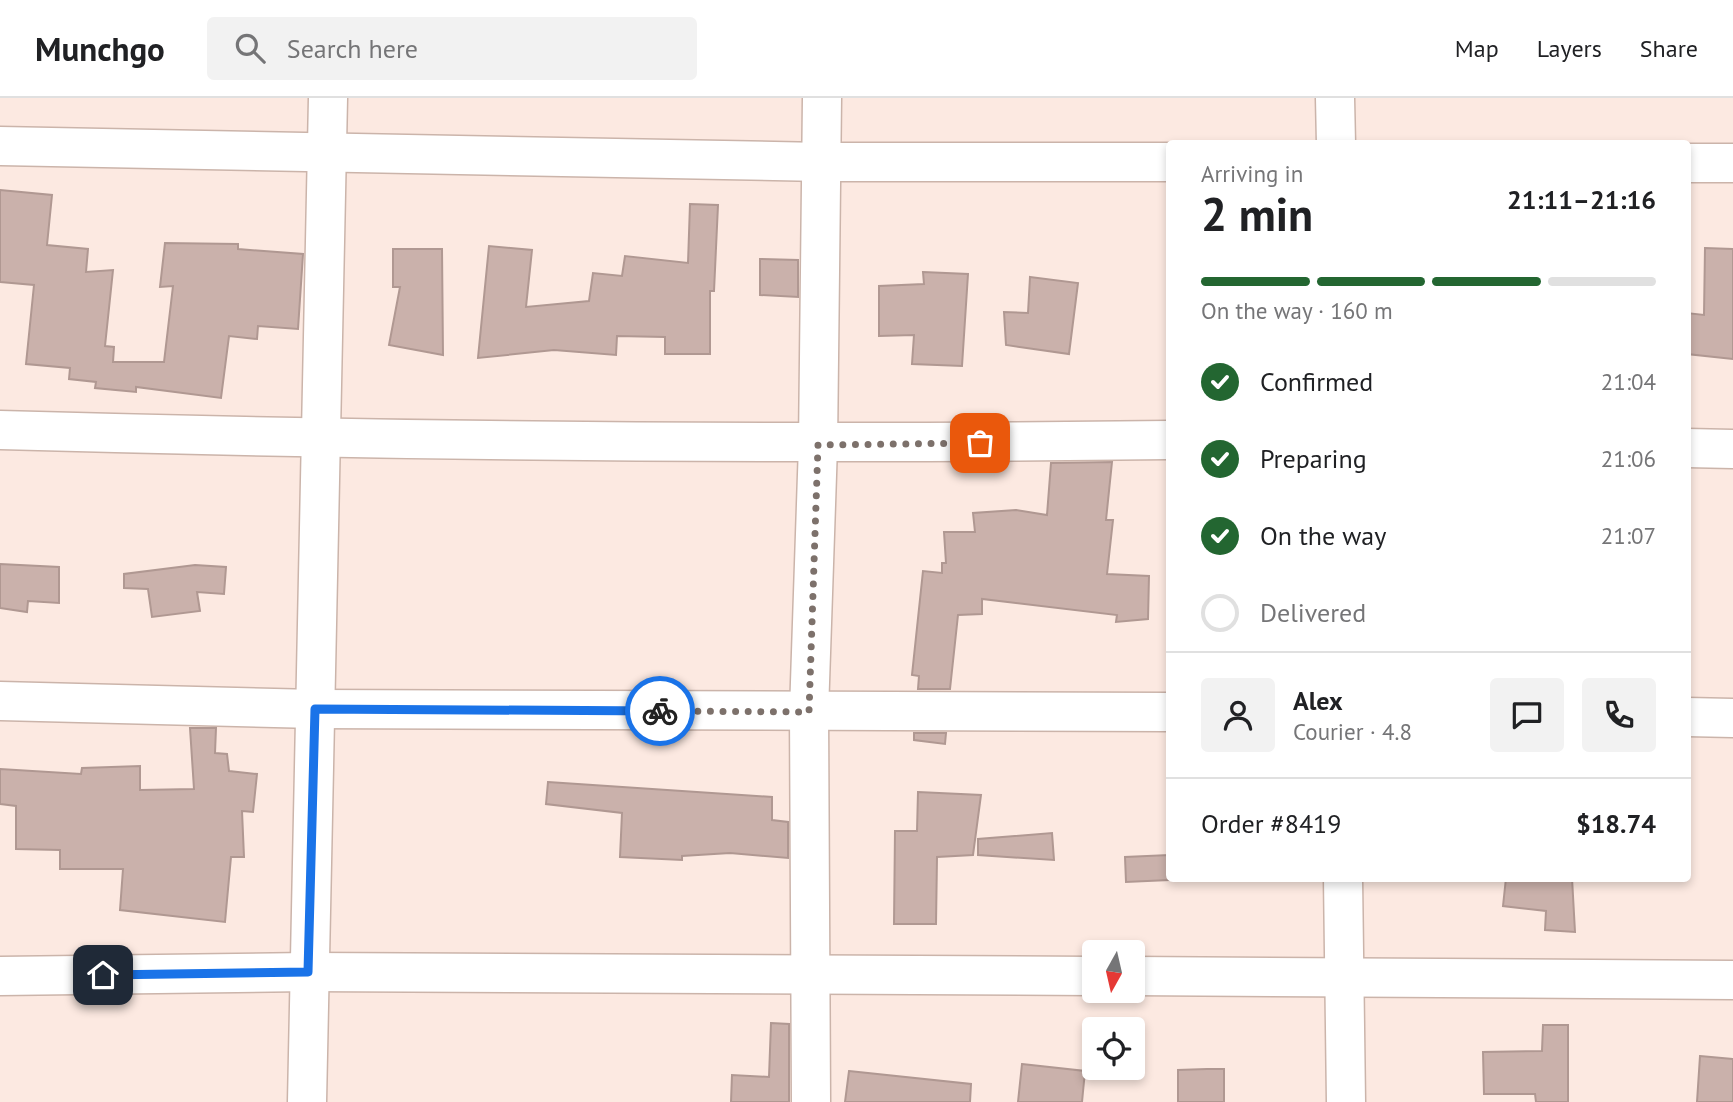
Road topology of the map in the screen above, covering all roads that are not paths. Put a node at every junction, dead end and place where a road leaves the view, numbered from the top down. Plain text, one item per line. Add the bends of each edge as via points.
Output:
1 (328, 98) edge
2 (822, 98) edge
3 (1335, 98) edge
4 (1336, 140) edge
5 (0, 146) edge
6 (329, 151) junction
7 (822, 162) junction
8 (1166, 162) edge
9 (1691, 163) edge
10 (1733, 163) edge
11 (0, 430) edge
12 (320, 439) junction
13 (1166, 440) edge
14 (818, 445) junction
15 (1691, 448) edge
16 (1733, 449) edge
17 (0, 701) edge
18 (315, 709) junction
19 (809, 712) junction
20 (1166, 712) edge
21 (1691, 717) edge
22 (1733, 718) edge
23 (1343, 882) edge
24 (308, 972) junction
25 (810, 974) junction
26 (0, 976) edge
27 (1082, 976) edge
28 (1145, 976) edge
29 (1343, 978) junction
30 (1733, 980) edge
31 (307, 1102) edge
32 (811, 1102) edge
33 (1346, 1102) edge

1 - 6 street
2 - 7 street
3 - 4 street
5 - 6 street
6 - 7 street
6 - 12 street
7 - 8 street
7 - 14 street
9 - 10 street
11 - 12 street
12 - 14 street
12 - 18 street
13 - 14 street
14 - 19 street
15 - 16 street
17 - 18 street
18 - 19 street
18 - 24 street
19 - 20 street
19 - 25 street
21 - 22 street
23 - 29 street
24 - 25 street
24 - 26 street
24 - 31 street
25 - 27 street
25 - 32 street
28 - 29 street
29 - 30 street
29 - 33 street

